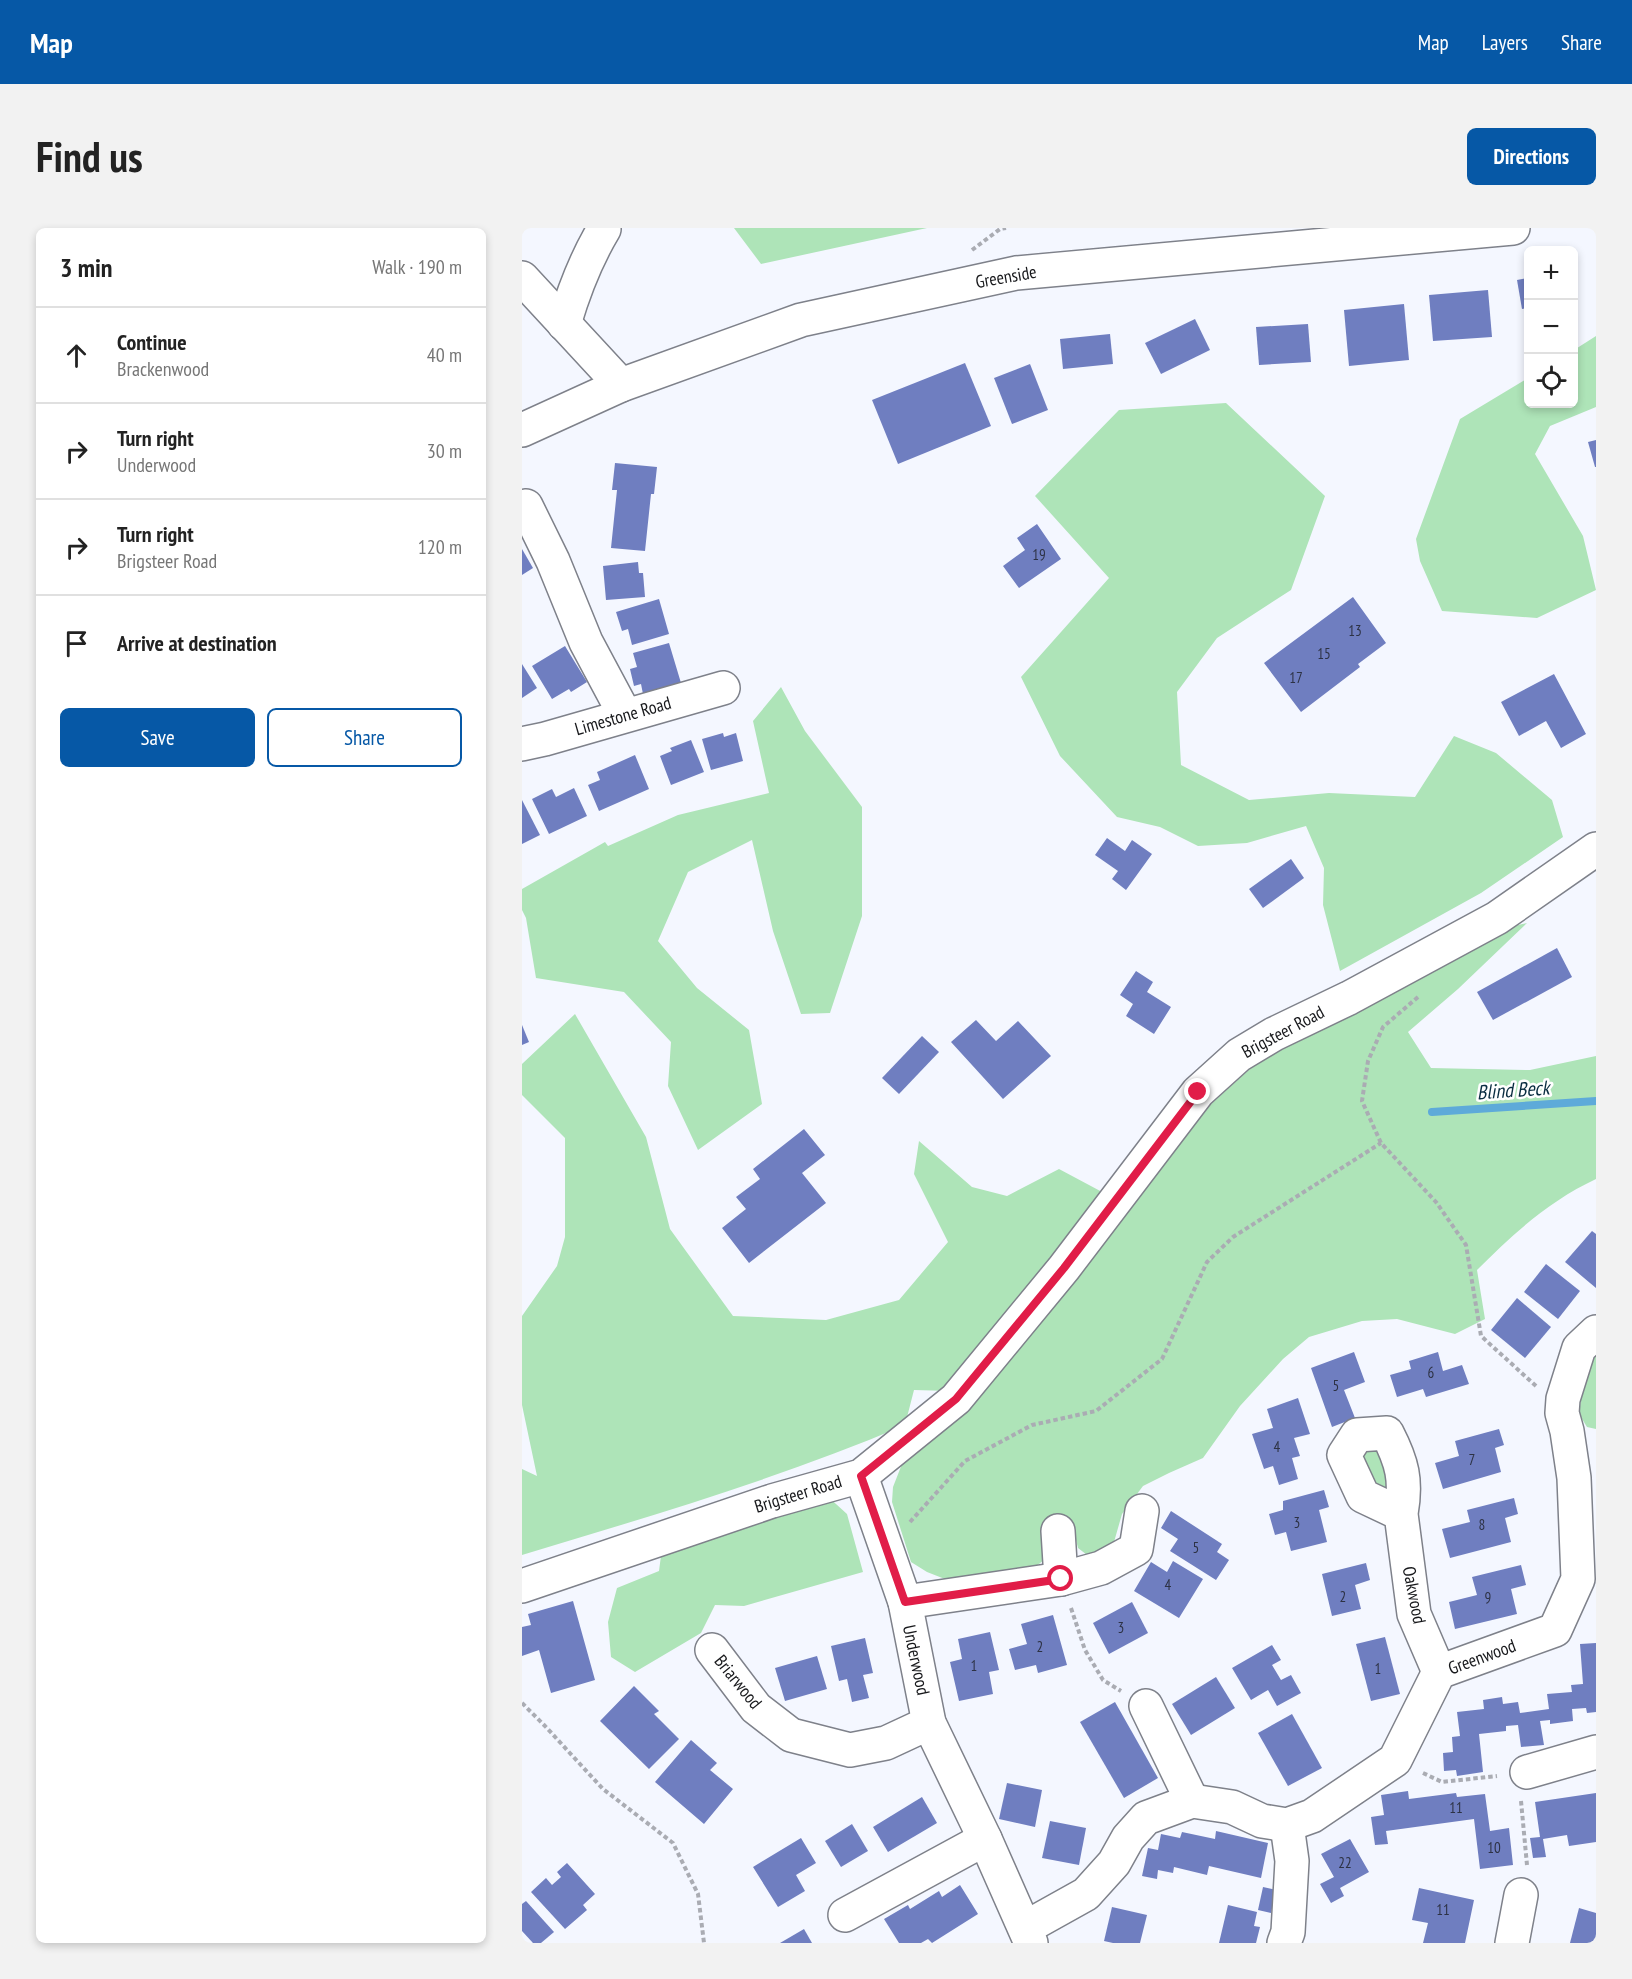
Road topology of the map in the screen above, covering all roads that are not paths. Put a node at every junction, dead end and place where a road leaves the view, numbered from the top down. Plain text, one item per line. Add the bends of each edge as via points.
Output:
1 (1513, 228) edge
2 (604, 229) edge
3 (1455, 230) edge
4 (522, 278) edge
5 (564, 324) junction
6 (621, 385) junction
7 (522, 430) edge
8 (526, 506) dead end
9 (723, 688) dead end
10 (625, 715) junction
11 (522, 744) edge
12 (1596, 849) edge
13 (1596, 1332) edge
14 (861, 1476) junction
15 (1585, 1476) edge
16 (1142, 1510) dead end
17 (1401, 1514) dead end
18 (1058, 1531) dead end
19 (1061, 1579) junction
20 (1587, 1582) edge
21 (522, 1586) edge
22 (905, 1602) junction
23 (712, 1650) dead end
24 (1439, 1672) junction
25 (1146, 1706) road end
26 (929, 1723) junction
27 (1596, 1752) edge
28 (1527, 1772) road end
29 (1192, 1801) junction
30 (1287, 1825) junction
31 (984, 1839) junction
32 (1521, 1895) road end
33 (845, 1915) dead end
34 (1028, 1935) edge
35 (1284, 1943) edge
36 (1512, 1943) edge

1 - 3 street, Greenside
2 - 5 street via 573,293
3 - 6 street, Greenside via 1016,273 801,320
4 - 5 street
5 - 6 street
6 - 7 street, Greenside
8 - 10 street via 586,642
9 - 10 street, Limestone Road
10 - 11 street, Limestone Road
12 - 14 street, Brigsteer Road via 1497,918 1239,1054 1198,1092 1064,1268 956,1399
13 - 15 street, Greenwood via 1579,1348 1563,1399 1562,1413
14 - 21 street, Brigsteer Road via 772,1501
14 - 22 street, Underwood
15 - 20 street, Greenwood
16 - 19 street via 1136,1549 1101,1568
17 - 24 street, Oakwood via 1414,1614
18 - 19 street
19 - 22 street
20 - 24 street, Greenwood via 1555,1630
22 - 26 street, Underwood
23 - 26 street, Briarwood via 756,1708 791,1735 850,1750 886,1743
24 - 30 street, Greenwood via 1395,1760 1312,1816
25 - 29 street
26 - 31 street, Underwood
27 - 28 street
29 - 30 street via 1232,1807 1262,1821
29 - 34 street via 1146,1818 1086,1894
30 - 35 street via 1292,1861
31 - 33 street
31 - 34 street, Underwood
32 - 36 street

